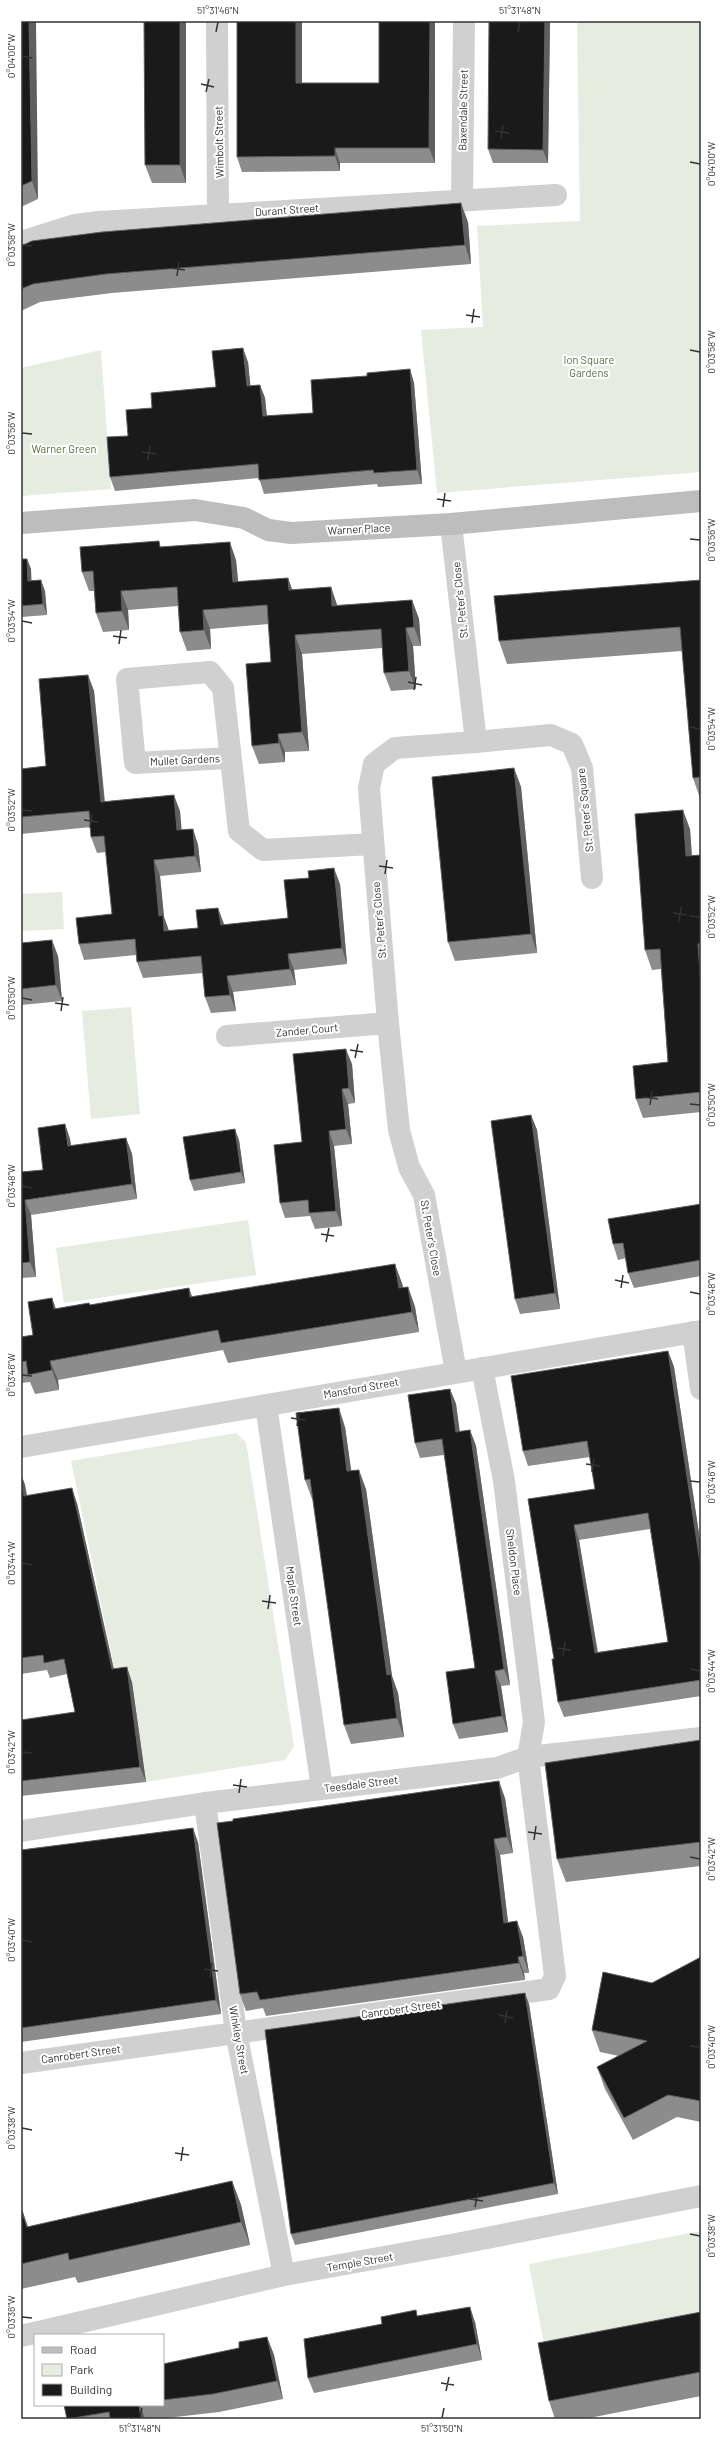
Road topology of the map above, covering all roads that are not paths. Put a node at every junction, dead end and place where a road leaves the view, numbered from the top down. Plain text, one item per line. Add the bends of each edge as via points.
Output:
1 (217, 21) edge
2 (464, 21) edge
3 (556, 195) dead end
4 (462, 199) junction
5 (218, 214) junction
6 (21, 242) edge
7 (701, 501) edge
8 (21, 523) edge
9 (452, 524) junction
10 (476, 742) junction
11 (229, 758) junction
12 (372, 844) junction
13 (592, 878) dead end
14 (388, 1023) junction
15 (227, 1036) dead end
16 (697, 1332) edge
17 (482, 1368) junction
18 (456, 1372) junction
19 (701, 1389) edge
20 (266, 1404) junction
21 (21, 1447) edge
22 (701, 1738) edge
23 (528, 1757) junction
24 (322, 1788) junction
25 (205, 1803) junction
26 (21, 1831) edge
27 (236, 2032) junction
28 (21, 2063) edge
29 (701, 2196) edge
30 (284, 2275) junction
31 (21, 2336) edge

1 - 5 street, Wimbolt Street
2 - 4 street, Baxendale Street
3 - 4 street, Durant Street
4 - 5 street, Durant Street
5 - 6 street, Durant Street via 75,225
7 - 9 main road, Warner Place
8 - 9 main road, Warner Place via 195,510 244,518 268,530 291,533
9 - 10 street, St. Peter's Close
10 - 12 street, St. Peter's Close via 395,748 374,764 369,788
10 - 13 street, St. Peter's Square via 551,735 572,744 582,768
11 - 11 street, Mullet Gardens via 223,688 210,672 127,679 135,763
11 - 12 street, Mullet Gardens via 239,831 263,850
12 - 14 street, St. Peter's Close
14 - 15 street, Zander Court
14 - 18 street, St. Peter's Close via 399,1130 410,1167 424,1195
16 - 17 street, Mansford Street
16 - 19 street
17 - 18 street, Mansford Street
17 - 23 street, Sheldon Place via 504,1481 534,1722
18 - 20 street, Mansford Street
20 - 21 street, Mansford Street
20 - 24 street, Maple Street
22 - 23 street, Teesdale Street
23 - 24 street, Teesdale Street via 497,1768
23 - 27 street, Canrobert Street via 555,1976 549,1989
24 - 25 street, Teesdale Street
25 - 26 street, Teesdale Street
25 - 27 street, Winkley Street
27 - 28 street, Canrobert Street
27 - 30 street, Winkley Street
29 - 30 street, Temple Street
30 - 31 street, Temple Street

